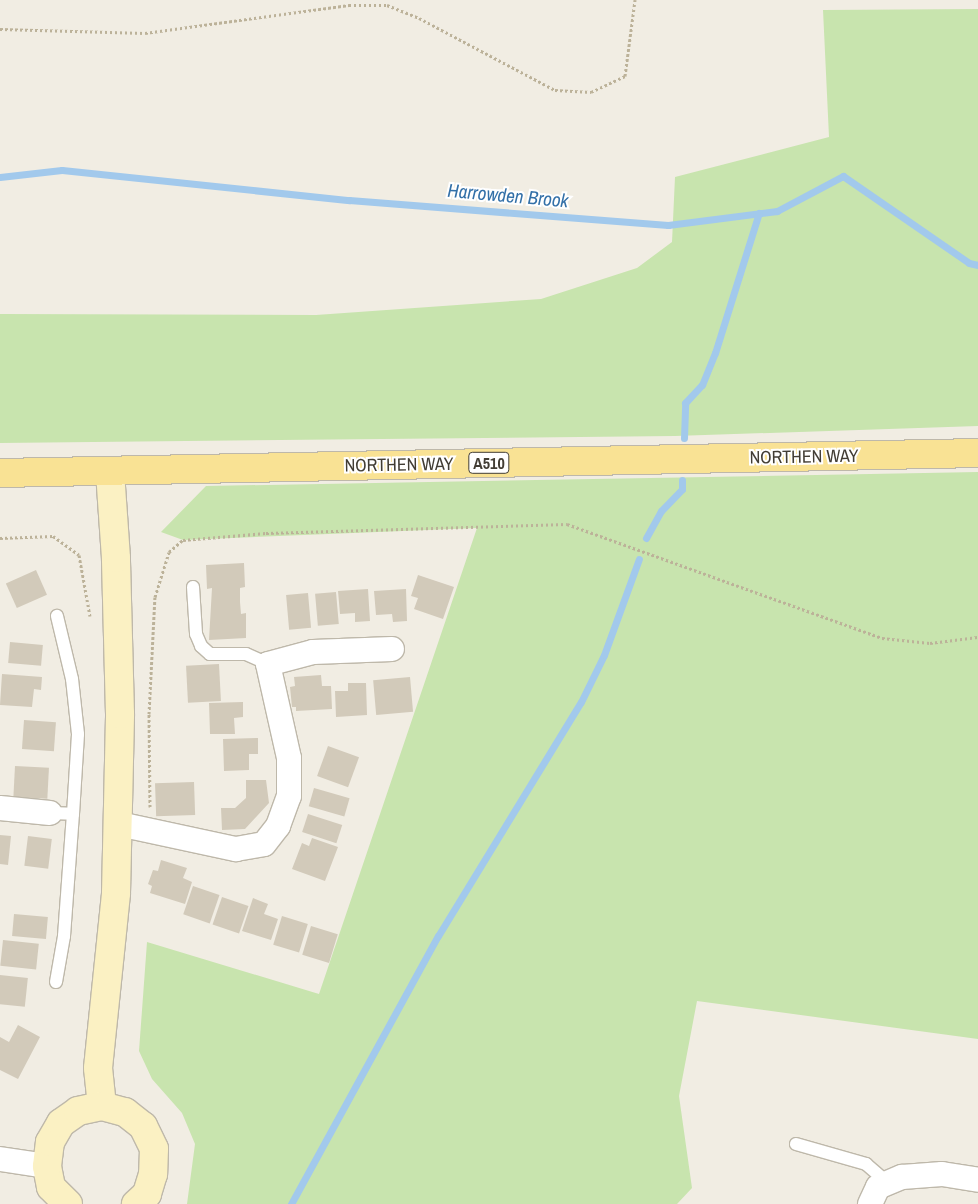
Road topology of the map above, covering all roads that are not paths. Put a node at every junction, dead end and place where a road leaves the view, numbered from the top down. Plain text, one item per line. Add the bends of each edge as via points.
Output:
1 (978, 453) edge
2 (110, 472) junction
3 (0, 473) edge
4 (193, 587) dead end
5 (57, 616) dead end
6 (392, 649) dead end
7 (268, 664) junction
8 (0, 808) edge
9 (50, 813) joint
10 (73, 814) junction
11 (119, 824) junction
12 (56, 982) dead end
13 (102, 1106) junction
14 (796, 1144) dead end
15 (0, 1159) edge
16 (47, 1166) junction
17 (978, 1180) edge
18 (888, 1182) junction
19 (68, 1204) edge
20 (136, 1204) edge
21 (870, 1204) edge

1 - 2 main road, NORTHEN WAY / A510
2 - 3 main road, NORTHEN WAY / A510
2 - 11 street via 119,635
4 - 7 lane via 196,634 201,646 210,654 246,654
5 - 10 lane via 72,679 78,734
6 - 7 street via 313,652
7 - 11 street via 289,758 289,796 278,826 264,844 236,849
8 - 9 street
9 - 10 lane
10 - 12 lane via 64,936
11 - 13 street via 116,893 98,1068
13 - 16 street via 78,1111 61,1123 50,1142
13 - 20 street via 125,1112 144,1126 154,1149 153,1174 147,1194
14 - 18 lane via 866,1164
15 - 16 street
16 - 19 street via 52,1187
17 - 18 street via 942,1174 902,1176
18 - 21 street via 878,1187

